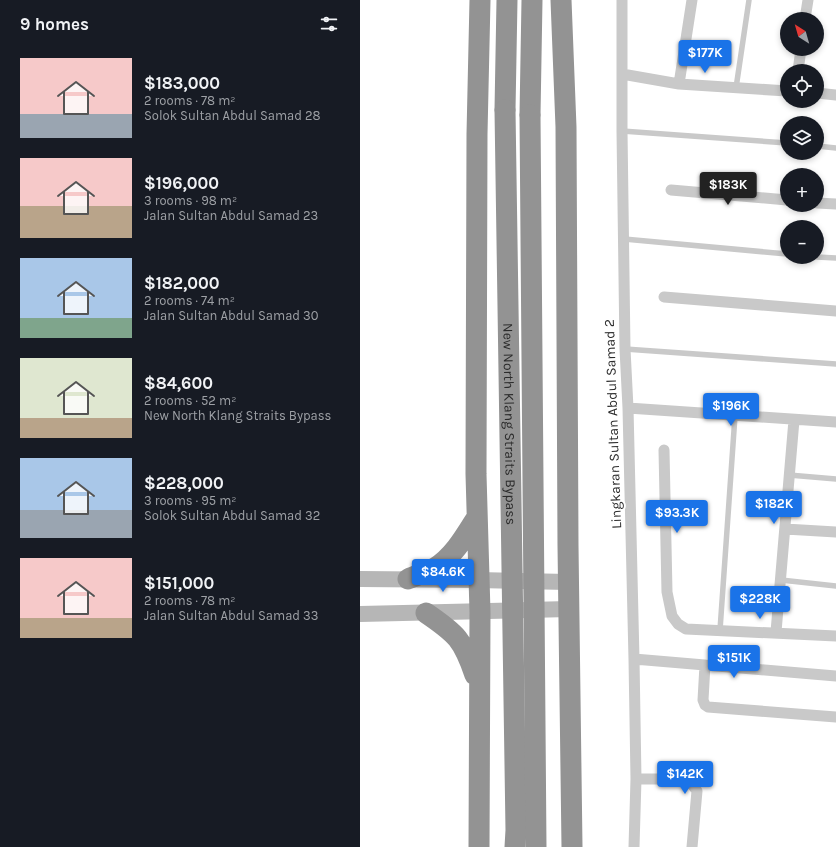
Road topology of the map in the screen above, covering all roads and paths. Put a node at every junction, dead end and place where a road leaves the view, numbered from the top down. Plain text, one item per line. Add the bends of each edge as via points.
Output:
1 (480, 0) edge
2 (507, 0) edge
3 (532, 0) edge
4 (561, 0) edge
5 (622, 0) edge
6 (692, 0) edge
7 (749, 0) edge
8 (808, 0) edge
9 (806, 12) edge
10 (622, 74) junction
11 (679, 84) junction
12 (736, 88) junction
13 (780, 91) edge
14 (824, 94) edge
15 (836, 95) edge
16 (622, 131) junction
17 (780, 142) edge
18 (824, 147) edge
19 (836, 148) edge
20 (672, 190) dead end
21 (780, 199) edge
22 (824, 203) edge
23 (836, 204) edge
24 (624, 239) junction
25 (780, 253) edge
26 (824, 257) edge
27 (836, 258) edge
28 (664, 297) dead end
29 (836, 312) edge
30 (625, 349) junction
31 (836, 364) edge
32 (628, 408) junction
33 (735, 416) junction
34 (794, 420) junction
35 (836, 422) edge
36 (664, 450) dead end
37 (789, 475) junction
38 (836, 479) edge
39 (476, 517) junction
40 (785, 529) junction
41 (836, 532) edge
42 (360, 579) edge
43 (408, 579) junction
44 (478, 580) junction
45 (780, 580) junction
46 (568, 582) junction
47 (836, 586) edge
48 (570, 609) junction
49 (480, 612) junction
50 (426, 613) junction
51 (360, 614) edge
52 (720, 630) junction
53 (776, 632) junction
54 (836, 636) edge
55 (634, 659) junction
56 (705, 665) junction
57 (836, 676) edge
58 (479, 687) junction
59 (836, 717) edge
60 (636, 779) junction
61 (479, 847) edge
62 (515, 847) edge
63 (536, 847) edge
64 (572, 847) edge
65 (634, 847) edge
66 (692, 847) edge

1 - 39 highway
2 - 62 highway, New North Klang Straits Bypass, bridge via 505,110
3 - 63 highway, New North Klang Straits Bypass, bridge via 530,116
4 - 46 highway via 566,128
5 - 10 street, Lingkaran Sultan Abdul Samad 2
6 - 11 street
7 - 12 lane
8 - 9 street
10 - 11 street
10 - 16 street, Lingkaran Sultan Abdul Samad 2
11 - 12 street
12 - 13 street
14 - 15 street
16 - 17 lane
16 - 24 street, Lingkaran Sultan Abdul Samad 2
18 - 19 lane
20 - 21 street
22 - 23 street
24 - 25 lane
24 - 30 street, Lingkaran Sultan Abdul Samad 2
26 - 27 lane
28 - 29 street
30 - 31 lane
30 - 32 street, Lingkaran Sultan Abdul Samad 2
32 - 33 street
32 - 55 street, Lingkaran Sultan Abdul Samad 2
33 - 34 street
33 - 52 lane
34 - 35 street
34 - 37 street
36 - 52 street via 667,592 672,616 678,624 686,628
37 - 38 lane
37 - 40 street
39 - 43 highway via 449,557 434,568
39 - 44 highway
40 - 41 street
40 - 45 street
42 - 43 street
43 - 44 street
44 - 46 street
44 - 49 highway
45 - 47 lane
45 - 53 street
46 - 48 highway
48 - 49 street
48 - 64 highway
49 - 50 street
49 - 58 highway
50 - 51 street
50 - 58 highway via 460,640 468,653
52 - 53 street
53 - 54 street
55 - 56 street
55 - 60 street, Lingkaran Sultan Abdul Samad 2
56 - 57 street
56 - 59 street via 703,700 708,708
58 - 61 highway
60 - 65 street, Lingkaran Sultan Abdul Samad 2
60 - 66 street via 688,779 697,791

